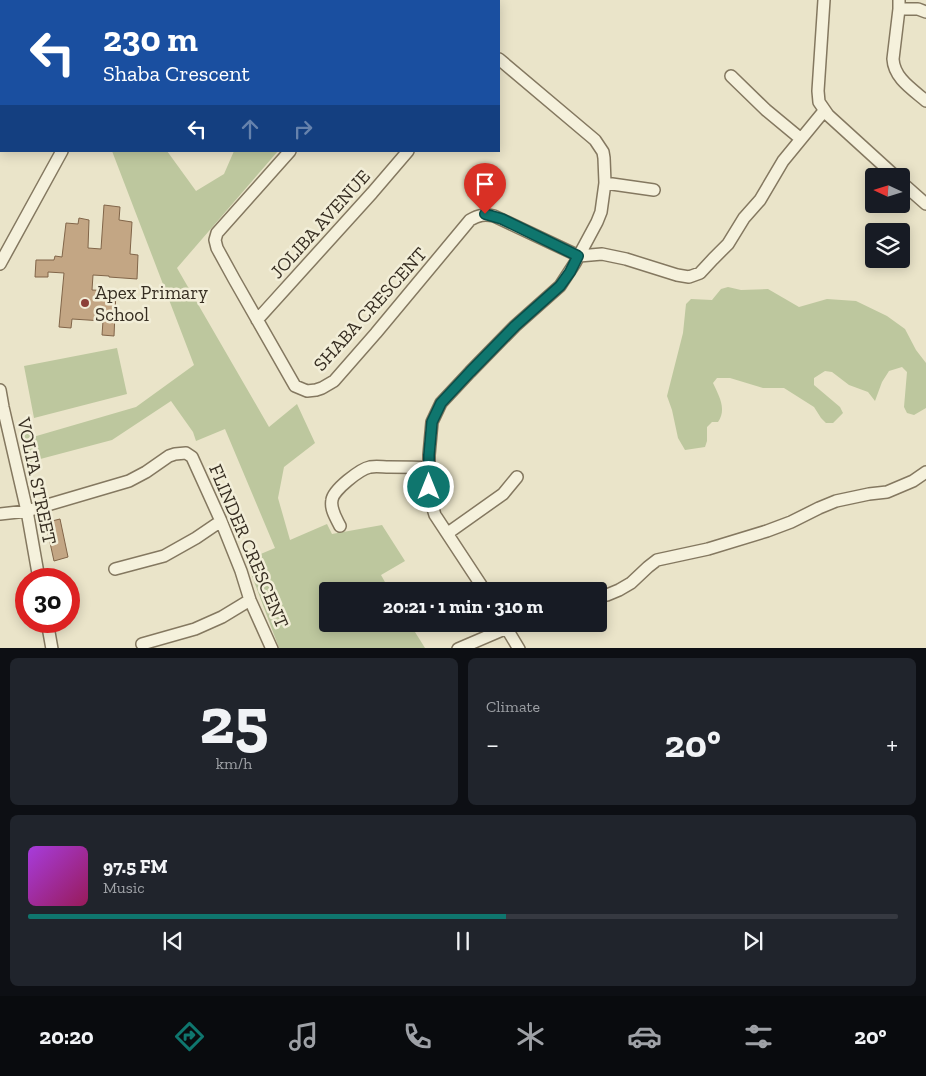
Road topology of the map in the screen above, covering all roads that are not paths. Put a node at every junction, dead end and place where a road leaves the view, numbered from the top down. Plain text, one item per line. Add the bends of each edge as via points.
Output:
1 (824, 0) edge
2 (899, 4) edge
3 (926, 12) edge
4 (500, 60) edge
5 (731, 76) dead end
6 (926, 101) edge
7 (824, 111) junction
8 (801, 139) junction
9 (61, 152) edge
10 (289, 152) edge
11 (407, 152) edge
12 (886, 168) edge
13 (605, 183) junction
14 (654, 190) dead end
15 (910, 190) edge
16 (926, 204) edge
17 (578, 256) junction
18 (0, 264) edge
19 (257, 320) junction
20 (0, 390) edge
21 (1, 407) edge
22 (429, 468) junction
23 (926, 472) edge
24 (517, 477) dead end
25 (27, 511) junction
26 (0, 514) edge
27 (221, 521) junction
28 (340, 526) dead end
29 (448, 534) junction
30 (37, 568) edge
31 (115, 569) dead end
32 (479, 582) edge
33 (607, 595) edge
34 (250, 600) junction
35 (493, 632) edge
36 (510, 632) edge
37 (49, 633) edge
38 (142, 644) dead end
39 (52, 648) edge
40 (272, 648) edge
41 (458, 648) edge
42 (519, 648) edge

1 - 7 street via 818,91
2 - 3 street
2 - 6 street via 893,66 899,78
4 - 13 street via 595,140 603,152
5 - 8 street
7 - 8 street
7 - 12 street
8 - 17 street via 728,244 700,273 690,277 602,254
9 - 18 street
10 - 19 street, SHABA CRESCENT via 217,233 215,240
11 - 19 street, JOLIBA AVENUE
13 - 14 street
13 - 17 street via 601,212
15 - 16 street
17 - 19 street, SHABA CRESCENT via 494,216 476,216 334,381 316,390 307,391 295,386
17 - 22 street via 560,286 515,326 441,403 432,422
20 - 21 street, VOLTA STREET
21 - 25 street, VOLTA STREET
22 - 28 street via 371,466 360,472 332,498
22 - 29 street via 431,502 435,515
23 - 33 street via 887,492 836,501 767,531 657,560 631,583
24 - 29 street via 503,494
25 - 26 street
25 - 27 street, FLINDER CRESCENT via 129,481 169,456 183,452 192,457
25 - 30 street, VOLTA STREET
27 - 31 street via 164,556
27 - 34 street, FLINDER CRESCENT
29 - 32 street
34 - 38 street via 196,629
34 - 40 street, FLINDER CRESCENT
35 - 41 street
36 - 42 street
37 - 39 street

